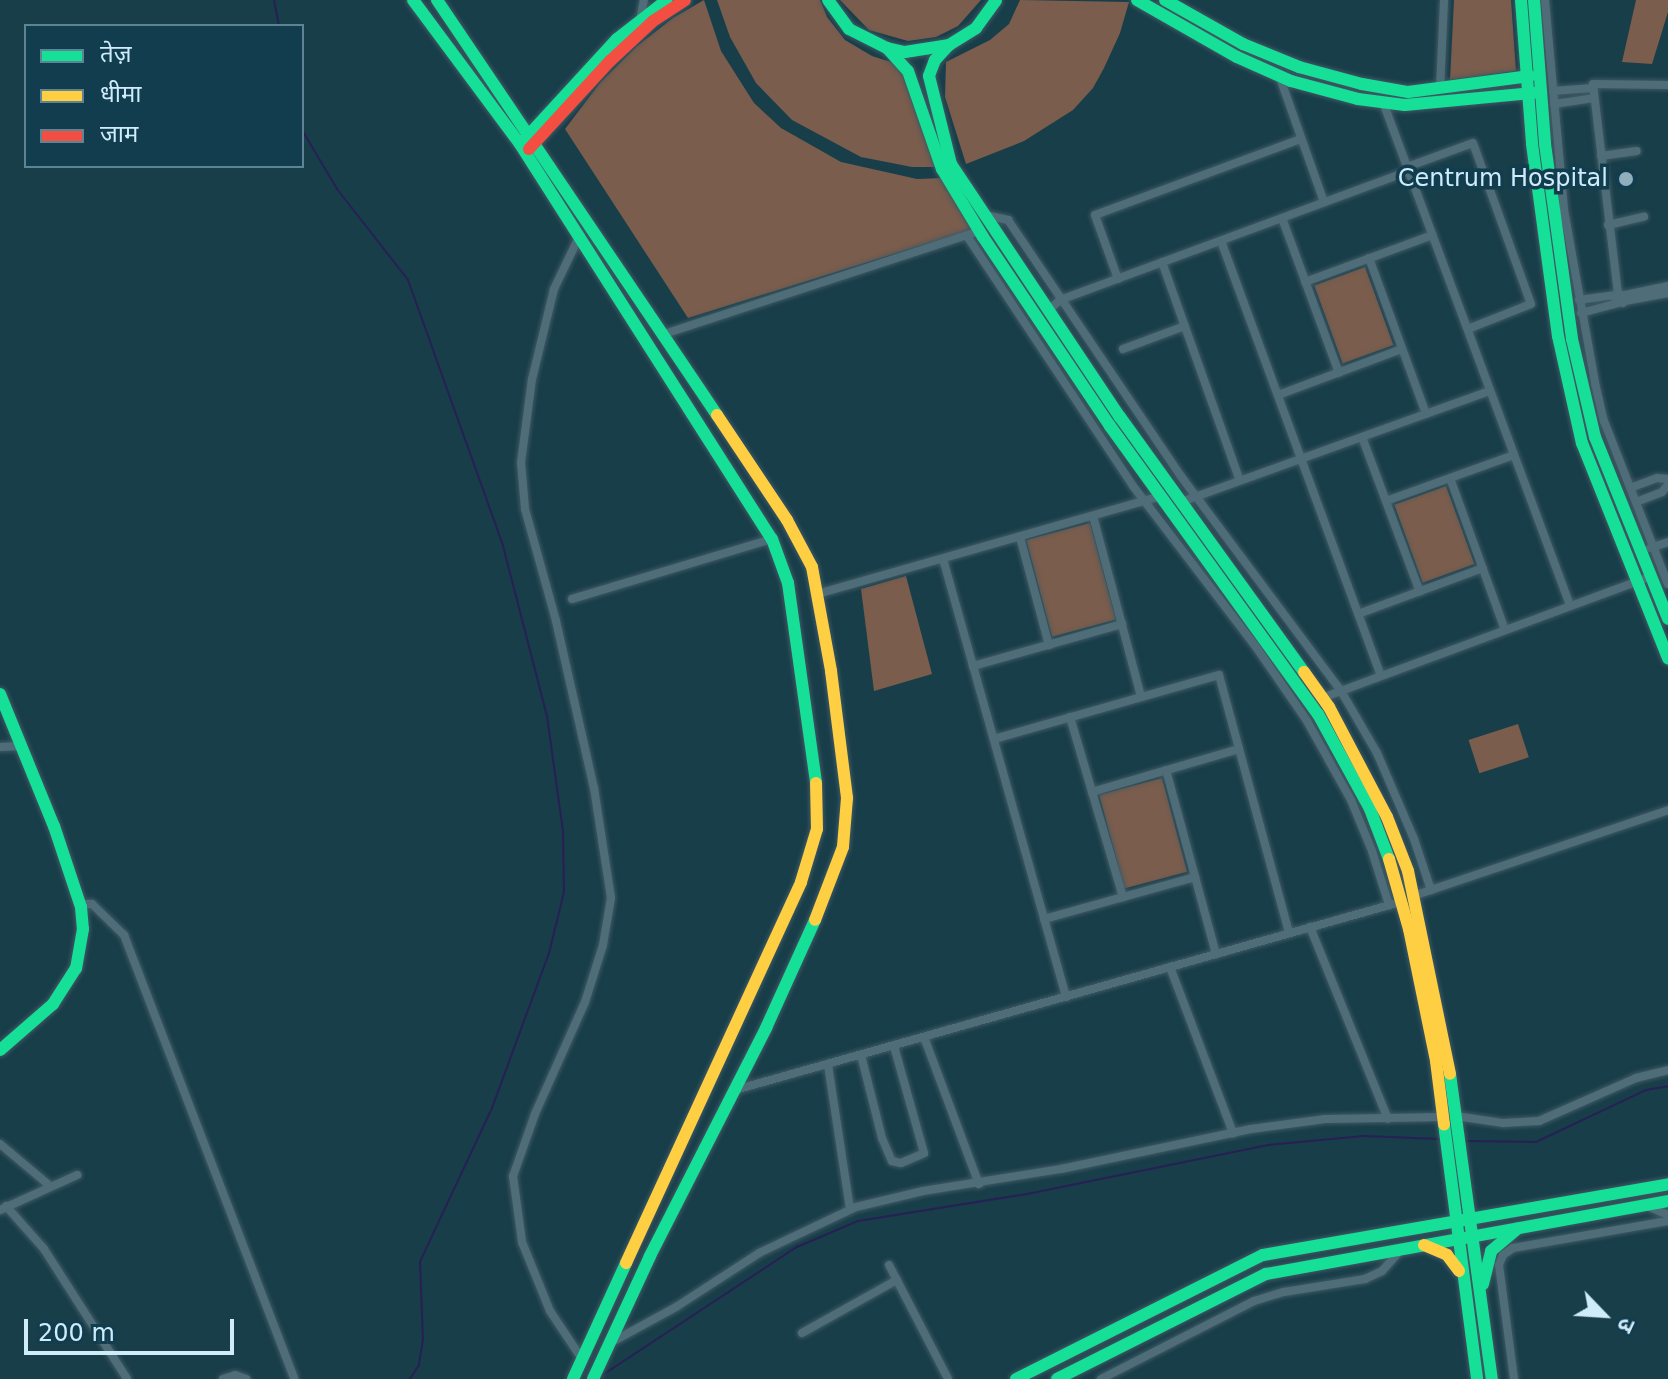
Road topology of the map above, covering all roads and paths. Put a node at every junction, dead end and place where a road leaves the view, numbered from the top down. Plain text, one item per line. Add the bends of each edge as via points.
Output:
1 (413, 0) edge
2 (437, 0) edge
3 (644, 0) edge
4 (667, 0) edge
5 (685, 0) edge
6 (828, 0) edge
7 (996, 0) edge
8 (1137, 0) edge
9 (1165, 0) edge
10 (1444, 0) edge
11 (1521, 0) edge
12 (1534, 0) edge
13 (1545, 0) edge
14 (640, 20) junction
15 (949, 45) junction
16 (887, 48) junction
17 (1279, 75) junction
18 (1540, 75) junction
19 (1525, 77) junction
20 (1668, 85) edge
21 (1440, 89) junction
22 (1540, 93) junction
23 (1594, 93) junction
24 (1383, 102) junction
25 (1554, 104) junction
26 (1301, 139) junction
27 (527, 144) junction
28 (1637, 151) dead end
29 (1601, 156) junction
30 (1408, 169) junction
31 (1324, 202) junction
32 (1644, 217) dead end
33 (1282, 218) junction
34 (1608, 225) junction
35 (973, 234) junction
36 (1433, 235) junction
37 (579, 237) junction
38 (1221, 241) junction
39 (1369, 258) junction
40 (1162, 262) junction
41 (1118, 279) junction
42 (1305, 282) junction
43 (1668, 286) edge
44 (1668, 293) edge
45 (1620, 298) junction
46 (1579, 300) junction
47 (1055, 305) junction
48 (1581, 313) junction
49 (1185, 326) junction
50 (1468, 329) junction
51 (661, 335) junction
52 (1123, 349) dead end
53 (1402, 349) junction
54 (1339, 373) junction
55 (1490, 391) junction
56 (1278, 395) junction
57 (1426, 414) junction
58 (1362, 437) junction
59 (1514, 455) junction
60 (1301, 459) junction
61 (1450, 478) junction
62 (1240, 481) junction
63 (1668, 482) edge
64 (1630, 488) junction
65 (1161, 496) junction
66 (1196, 497) junction
67 (1386, 501) junction
68 (1145, 502) junction
69 (1181, 502) junction
70 (1636, 502) junction
71 (1093, 516) junction
72 (1020, 537) junction
73 (772, 539) junction
74 (1668, 542) edge
75 (1654, 546) junction
76 (1640, 550) junction
77 (943, 559) junction
78 (1483, 568) junction
79 (1651, 576) junction
80 (1637, 581) junction
81 (1668, 584) edge
82 (1420, 592) junction
83 (817, 594) junction
84 (572, 599) dead end
85 (1570, 605) junction
86 (1358, 614) junction
87 (1668, 619) edge
88 (1122, 624) junction
89 (1505, 630) junction
90 (1049, 645) junction
91 (1668, 658) edge
92 (973, 666) junction
93 (1381, 676) junction
94 (1341, 691) junction
95 (0, 694) edge
96 (1141, 696) junction
97 (1322, 698) junction
98 (1070, 717) junction
99 (994, 739) junction
100 (21, 746) junction
101 (0, 747) edge
102 (1239, 749) junction
103 (1166, 770) junction
104 (1092, 792) junction
105 (1668, 810) edge
106 (1195, 877) junction
107 (1431, 890) junction
108 (1123, 897) junction
109 (1401, 901) junction
110 (80, 904) junction
111 (1044, 919) junction
112 (1310, 927) junction
113 (1289, 933) junction
114 (1216, 954) junction
115 (1170, 967) junction
116 (1066, 997) junction
117 (924, 1037) junction
118 (894, 1046) junction
119 (0, 1050) edge
120 (861, 1055) junction
121 (828, 1065) junction
122 (1668, 1070) edge
123 (735, 1090) junction
124 (1388, 1119) junction
125 (1450, 1122) junction
126 (1233, 1133) junction
127 (0, 1144) edge
128 (77, 1175) dead end
129 (979, 1184) junction
130 (1668, 1184) edge
131 (50, 1186) junction
132 (1668, 1201) edge
133 (1644, 1205) junction
134 (3, 1208) edge
135 (850, 1209) junction
136 (1668, 1218) edge
137 (1469, 1219) junction
138 (1455, 1221) junction
139 (1521, 1227) junction
140 (1471, 1235) junction
141 (1457, 1238) junction
142 (1422, 1244) junction
143 (1403, 1248) junction
144 (889, 1265) dead end
145 (897, 1280) junction
146 (1463, 1282) junction
147 (1480, 1299) junction
148 (802, 1333) dead end
149 (606, 1349) junction
150 (580, 1362) junction
151 (127, 1379) edge
152 (223, 1379) edge
153 (246, 1379) edge
154 (294, 1379) edge
155 (573, 1379) edge
156 (593, 1379) edge
157 (948, 1379) edge
158 (1016, 1379) edge
159 (1057, 1379) edge
160 (1101, 1379) edge
161 (1477, 1379) edge
162 (1492, 1379) edge
163 (1514, 1379) edge

1 - 27 street
2 - 27 street
3 - 14 street
4 - 14 street
5 - 27 street via 653,21
6 - 16 street via 849,29
7 - 15 street via 976,28
8 - 17 street
9 - 21 street via 1243,44 1299,67 1408,92
10 - 21 street
11 - 19 street
12 - 18 street
13 - 22 street
14 - 27 street via 608,48
15 - 16 street via 920,52
15 - 47 street via 932,68 932,99 951,164 983,215
16 - 35 street via 908,71 942,169
17 - 24 street
17 - 26 street
18 - 19 street
18 - 22 street
19 - 21 street
19 - 22 street
20 - 23 street via 1593,84
22 - 23 street
22 - 24 street via 1405,105
22 - 25 street
22 - 76 street via 1572,339 1595,437
22 - 80 street via 1558,336 1582,443
23 - 25 street
23 - 29 street
24 - 30 street
25 - 46 street
26 - 31 street
26 - 41 street via 1095,215
27 - 37 street
27 - 51 street
28 - 29 street
29 - 34 street
30 - 31 street
30 - 36 street
30 - 50 street via 1473,143 1531,304
31 - 33 street
32 - 34 street
33 - 38 street
33 - 42 street
34 - 45 street
35 - 51 street
35 - 65 street
35 - 68 street
36 - 39 street
36 - 50 street
37 - 73 street
37 - 150 street via 554,289 532,379 521,462 525,509 594,788 611,898 585,1002 513,1176 522,1242 550,1311
38 - 40 street
38 - 56 street
39 - 42 street
39 - 53 street
40 - 41 street
40 - 49 street
41 - 47 street
42 - 54 street
43 - 45 street
44 - 45 street
45 - 46 street
45 - 48 street
46 - 48 street
47 - 66 street
47 - 69 street
48 - 64 street via 1604,421
49 - 52 street
49 - 62 street
50 - 55 street
51 - 83 street via 787,520 812,567
53 - 54 street
53 - 57 street
54 - 56 street
55 - 57 street
55 - 59 street
56 - 60 street
57 - 58 street
58 - 60 street
58 - 67 street
59 - 61 street
59 - 85 street
60 - 62 street
60 - 86 street
61 - 67 street
61 - 78 street
62 - 66 street
63 - 64 street via 1657,478
63 - 70 street via 1662,492
64 - 70 street
65 - 68 street
65 - 109 street via 1318,714 1370,809
66 - 69 street
66 - 94 street
67 - 82 street
68 - 71 street
68 - 109 street via 1256,647 1331,759
69 - 97 street
70 - 75 street
71 - 72 street
71 - 88 street
72 - 77 street
72 - 90 street
73 - 84 street
73 - 150 street via 788,583 802,671 817,829 801,882
74 - 75 street
75 - 76 street
75 - 81 street
76 - 79 street
77 - 83 street
77 - 92 street
78 - 82 street
78 - 89 street
79 - 80 street
79 - 87 street
80 - 85 street
80 - 91 street
82 - 86 street
83 - 123 street via 847,798 843,847 825,898
85 - 89 street
86 - 93 street
88 - 90 street
88 - 96 street
89 - 93 street
90 - 92 street
92 - 99 street
93 - 94 street
94 - 97 street
94 - 107 street via 1377,753
95 - 100 street
96 - 98 street
96 - 102 street via 1219,675
97 - 109 street via 1387,817
98 - 99 street
98 - 104 street
99 - 111 street
100 - 101 street
100 - 110 street
102 - 103 street
102 - 113 street
103 - 104 street
103 - 106 street
104 - 108 street
105 - 107 street
106 - 108 street
106 - 114 street
107 - 109 street
108 - 111 street
109 - 112 street
109 - 125 street
110 - 119 street via 83,929 76,968 53,1004
110 - 154 street via 92,904 124,935
111 - 116 street
112 - 113 street
112 - 124 street
113 - 114 street
114 - 115 street
115 - 116 street
115 - 126 street
116 - 117 street
117 - 118 street
117 - 129 street
118 - 120 street
118 - 120 street via 924,1153 901,1163 892,1161 882,1138
120 - 121 street
121 - 123 street
121 - 135 street
122 - 125 street via 1636,1078 1539,1121
123 - 149 street
124 - 125 street
124 - 126 street via 1325,1119
125 - 137 street
125 - 138 street via 1447,1157
126 - 129 street
127 - 131 street
128 - 131 street
129 - 135 street
130 - 137 street
131 - 134 street
132 - 133 street
133 - 136 street
133 - 139 street
134 - 151 street via 44,1249
135 - 149 street via 759,1253
136 - 163 street via 1513,1248 1503,1255 1499,1265
137 - 138 street
137 - 140 street
138 - 141 street
138 - 158 street via 1263,1255
139 - 140 street
139 - 147 street via 1491,1251
140 - 141 street
140 - 147 street
141 - 142 street
141 - 146 street
142 - 143 street
142 - 146 street via 1447,1255
143 - 159 street via 1266,1274
143 - 160 street via 1382,1271 1365,1279 1254,1301
144 - 145 street
145 - 148 street
145 - 157 street
146 - 161 street
147 - 162 street
149 - 156 street
150 - 155 street
152 - 153 street

